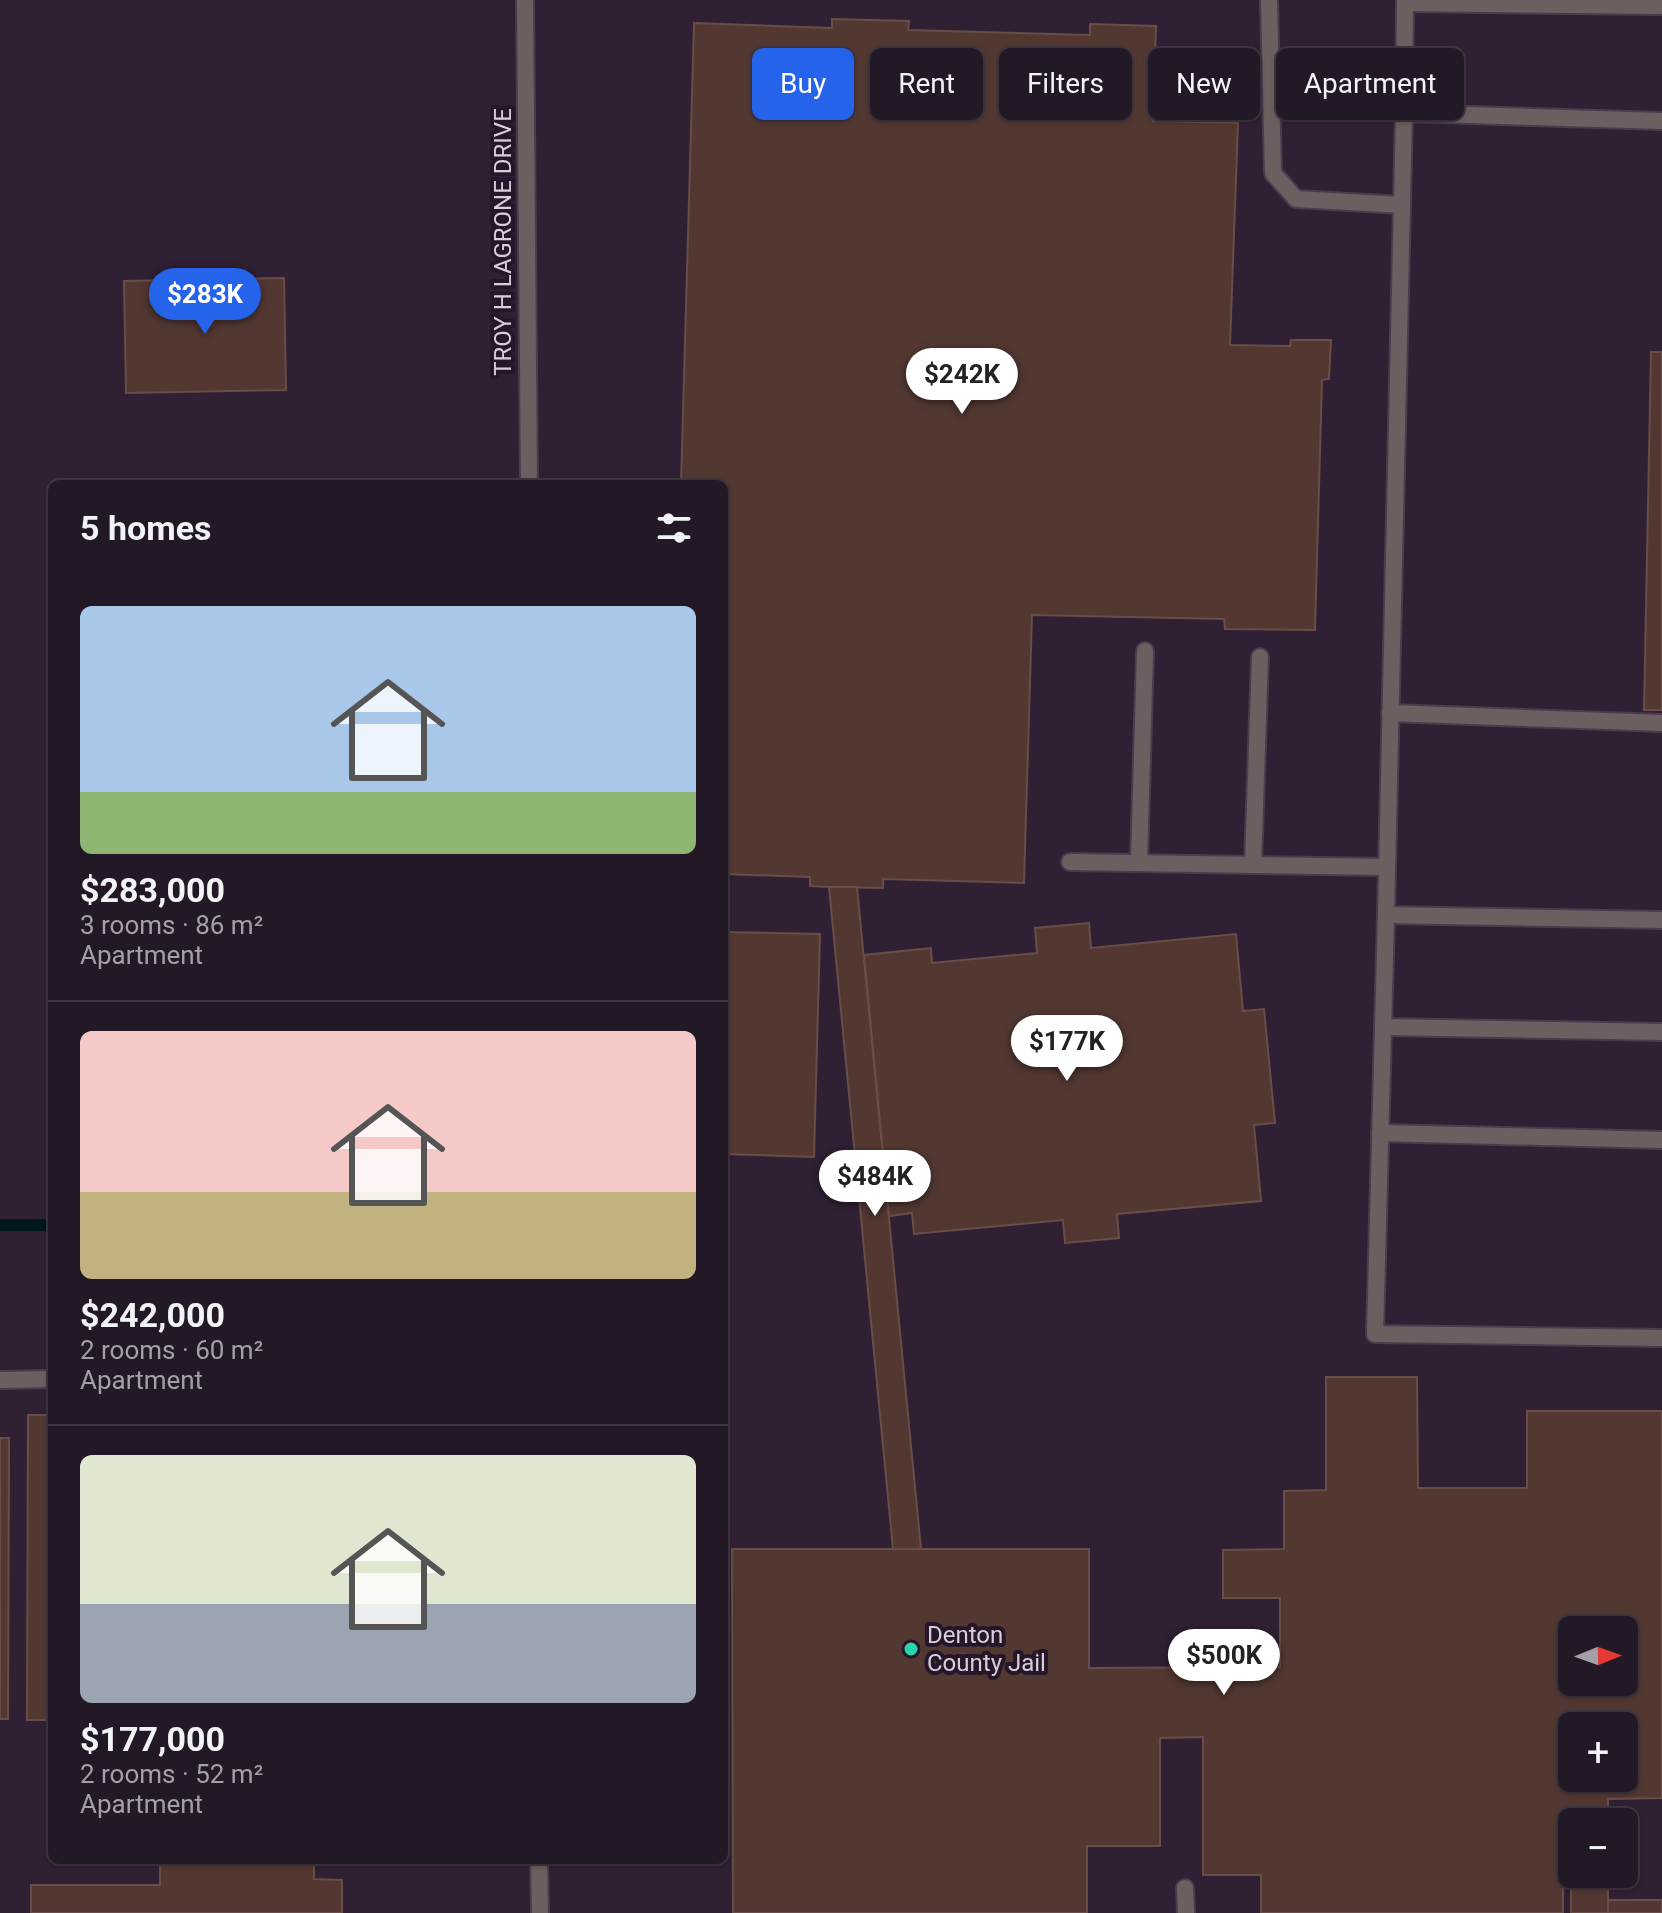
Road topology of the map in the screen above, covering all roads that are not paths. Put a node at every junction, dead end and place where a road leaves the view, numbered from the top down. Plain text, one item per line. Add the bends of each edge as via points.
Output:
1 (525, 0) edge
2 (1269, 0) edge
3 (1405, 1) edge
4 (1662, 6) edge
5 (1405, 48) edge
6 (1464, 115) edge
7 (1404, 120) edge
8 (1662, 121) edge
9 (1402, 205) junction
10 (529, 480) edge
11 (1145, 651) dead end
12 (1260, 657) dead end
13 (1390, 713) junction
14 (1662, 723) edge
15 (1070, 862) dead end
16 (1139, 863) junction
17 (1253, 865) junction
18 (1387, 867) junction
19 (1386, 915) junction
20 (1662, 920) edge
21 (1383, 1027) junction
22 (1662, 1032) edge
23 (1380, 1133) junction
24 (1662, 1140) edge
25 (1662, 1338) edge
26 (48, 1379) edge
27 (0, 1380) edge
28 (539, 1864) edge
29 (1185, 1888) dead end
30 (540, 1913) edge
31 (1186, 1913) edge

1 - 10 lane, TROY H LAGRONE DRIVE
2 - 9 lane via 1273,173 1296,199
3 - 4 lane
3 - 5 lane
6 - 8 lane
7 - 9 lane
9 - 13 lane
11 - 16 lane
12 - 17 lane
13 - 14 lane
13 - 18 lane
15 - 16 lane
16 - 17 lane
17 - 18 lane
18 - 19 lane
19 - 20 lane
19 - 21 lane
21 - 22 lane
21 - 23 lane
23 - 24 lane
23 - 25 lane via 1375,1334
26 - 27 lane
28 - 30 lane
29 - 31 lane

